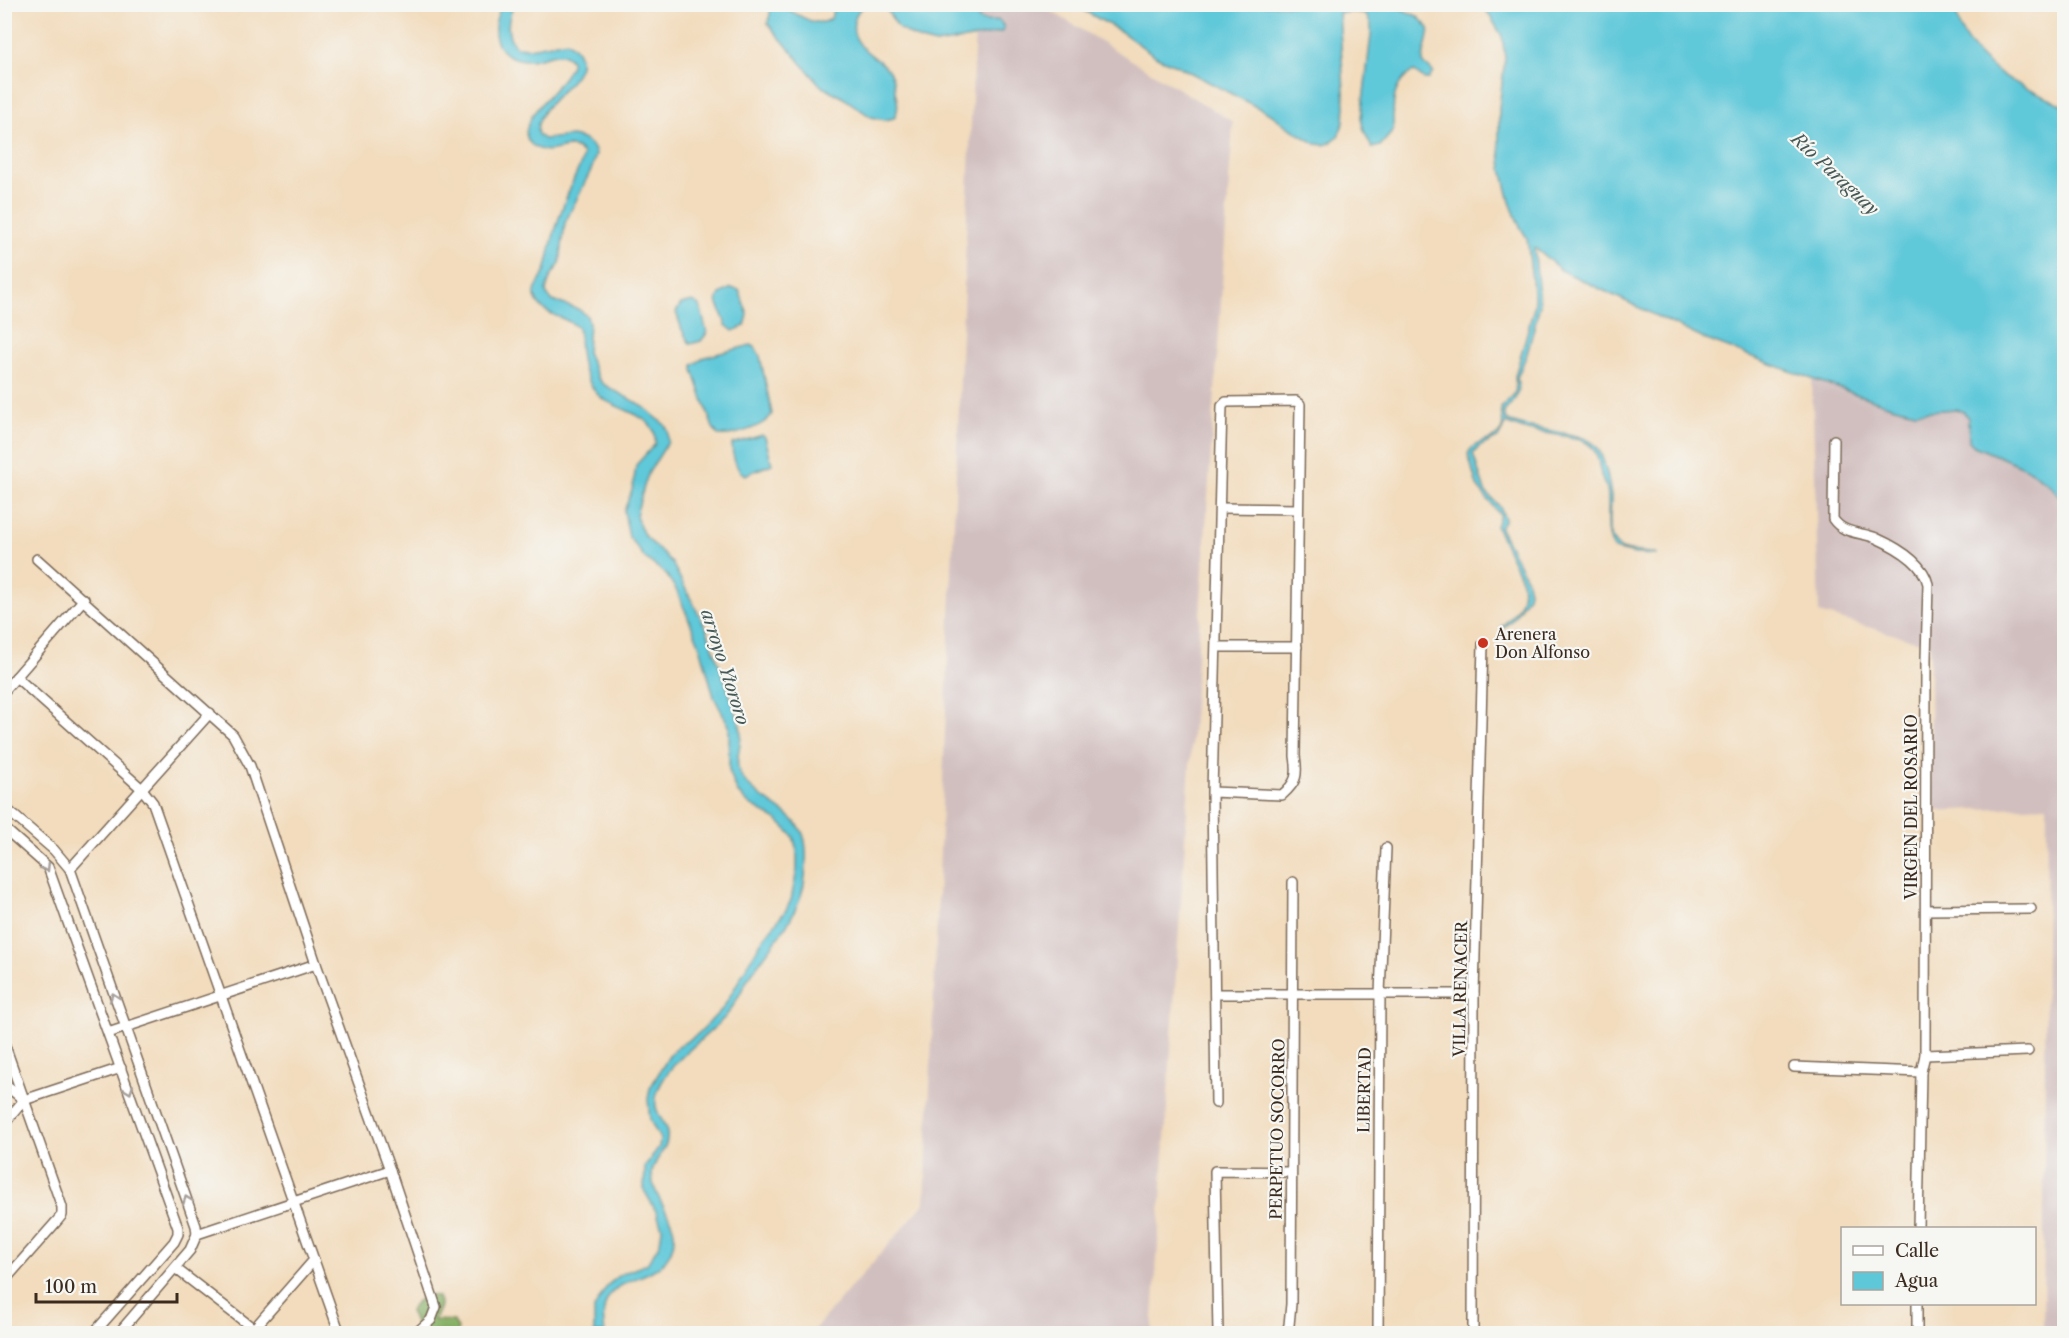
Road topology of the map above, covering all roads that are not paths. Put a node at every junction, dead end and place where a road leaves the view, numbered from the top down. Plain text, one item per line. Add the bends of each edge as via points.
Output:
1 (1834, 440) dead end
2 (1220, 508) junction
3 (1298, 509) junction
4 (38, 559) dead end
5 (84, 599) junction
6 (1483, 644) dead end
7 (1217, 646) junction
8 (1297, 647) junction
9 (16, 677) junction
10 (4, 691) edge
11 (210, 713) junction
12 (142, 789) junction
13 (1212, 792) junction
14 (4, 807) edge
15 (4, 828) edge
16 (1386, 848) dead end
17 (70, 869) junction
18 (1293, 882) dead end
19 (2031, 909) dead end
20 (1926, 910) junction
21 (316, 964) junction
22 (1215, 994) junction
23 (1293, 994) junction
24 (1380, 994) junction
25 (1474, 994) junction
26 (220, 996) junction
27 (125, 1029) junction
28 (108, 1033) junction
29 (4, 1043) edge
30 (2028, 1051) dead end
31 (1924, 1055) junction
32 (1794, 1067) dead end
33 (121, 1068) junction
34 (1921, 1072) junction
35 (4, 1084) edge
36 (24, 1100) junction
37 (1216, 1103) dead end
38 (4, 1124) edge
39 (390, 1170) junction
40 (1292, 1172) junction
41 (293, 1202) junction
42 (1918, 1227) edge
43 (178, 1228) junction
44 (196, 1230) junction
45 (176, 1238) junction
46 (192, 1247) junction
47 (314, 1260) junction
48 (175, 1268) junction
49 (4, 1281) edge
50 (1917, 1305) edge
51 (252, 1331) edge
52 (93, 1334) edge
53 (118, 1334) edge
54 (340, 1334) edge
55 (415, 1334) edge
56 (1218, 1334) edge
57 (1286, 1334) edge
58 (1378, 1334) edge
59 (1473, 1334) edge
60 (1917, 1334) edge

1 - 20 street, VIRGEN DEL ROSARIO via 1833,519 1845,529 1875,538 1901,552 1921,567 1928,584
2 - 3 street
2 - 3 street via 1223,403 1296,401 1300,405
2 - 7 street
3 - 8 street
4 - 5 street
5 - 9 street
5 - 11 street
6 - 25 street, VILLA RENACER
7 - 8 street
7 - 13 street
8 - 13 street via 1294,785 1282,795
9 - 10 street
9 - 12 street
11 - 12 street
11 - 21 street via 233,735 250,766
12 - 17 street
12 - 26 street via 160,821
13 - 22 street
14 - 17 street
15 -> 28 street via 48,867
16 - 24 street, LIBERTAD
27 -> 17 street
18 - 23 street, PERPETUO SOCORRO
19 - 20 street
20 - 31 street, VIRGEN DEL ROSARIO
21 - 26 street
21 - 39 street
22 - 23 street
22 - 37 street
23 - 24 street
23 - 40 street, PERPETUO SOCORRO
24 - 25 street
24 - 58 street, LIBERTAD
25 - 59 street, VILLA RENACER
26 - 27 street
26 - 41 street
27 - 28 street
44 -> 27 street
28 - 33 street
29 - 36 street
30 - 31 street
31 - 34 street, VIRGEN DEL ROSARIO
32 - 34 street
33 - 36 street
33 -> 43 street
34 - 42 street, VIRGEN DEL ROSARIO
35 - 36 street
36 - 38 street
36 - 49 street via 62,1215
39 - 41 street
39 - 55 street via 436,1307 430,1320
40 - 56 street via 1215,1171
40 - 57 street, PERPETUO SOCORRO via 1291,1304
41 - 44 street
41 - 47 street
43 - 44 street
43 - 45 street
44 - 46 street
45 - 46 street
45 - 52 street
46 - 48 street
47 - 51 street
47 - 54 street
48 - 51 street
48 - 53 street
50 - 60 street

